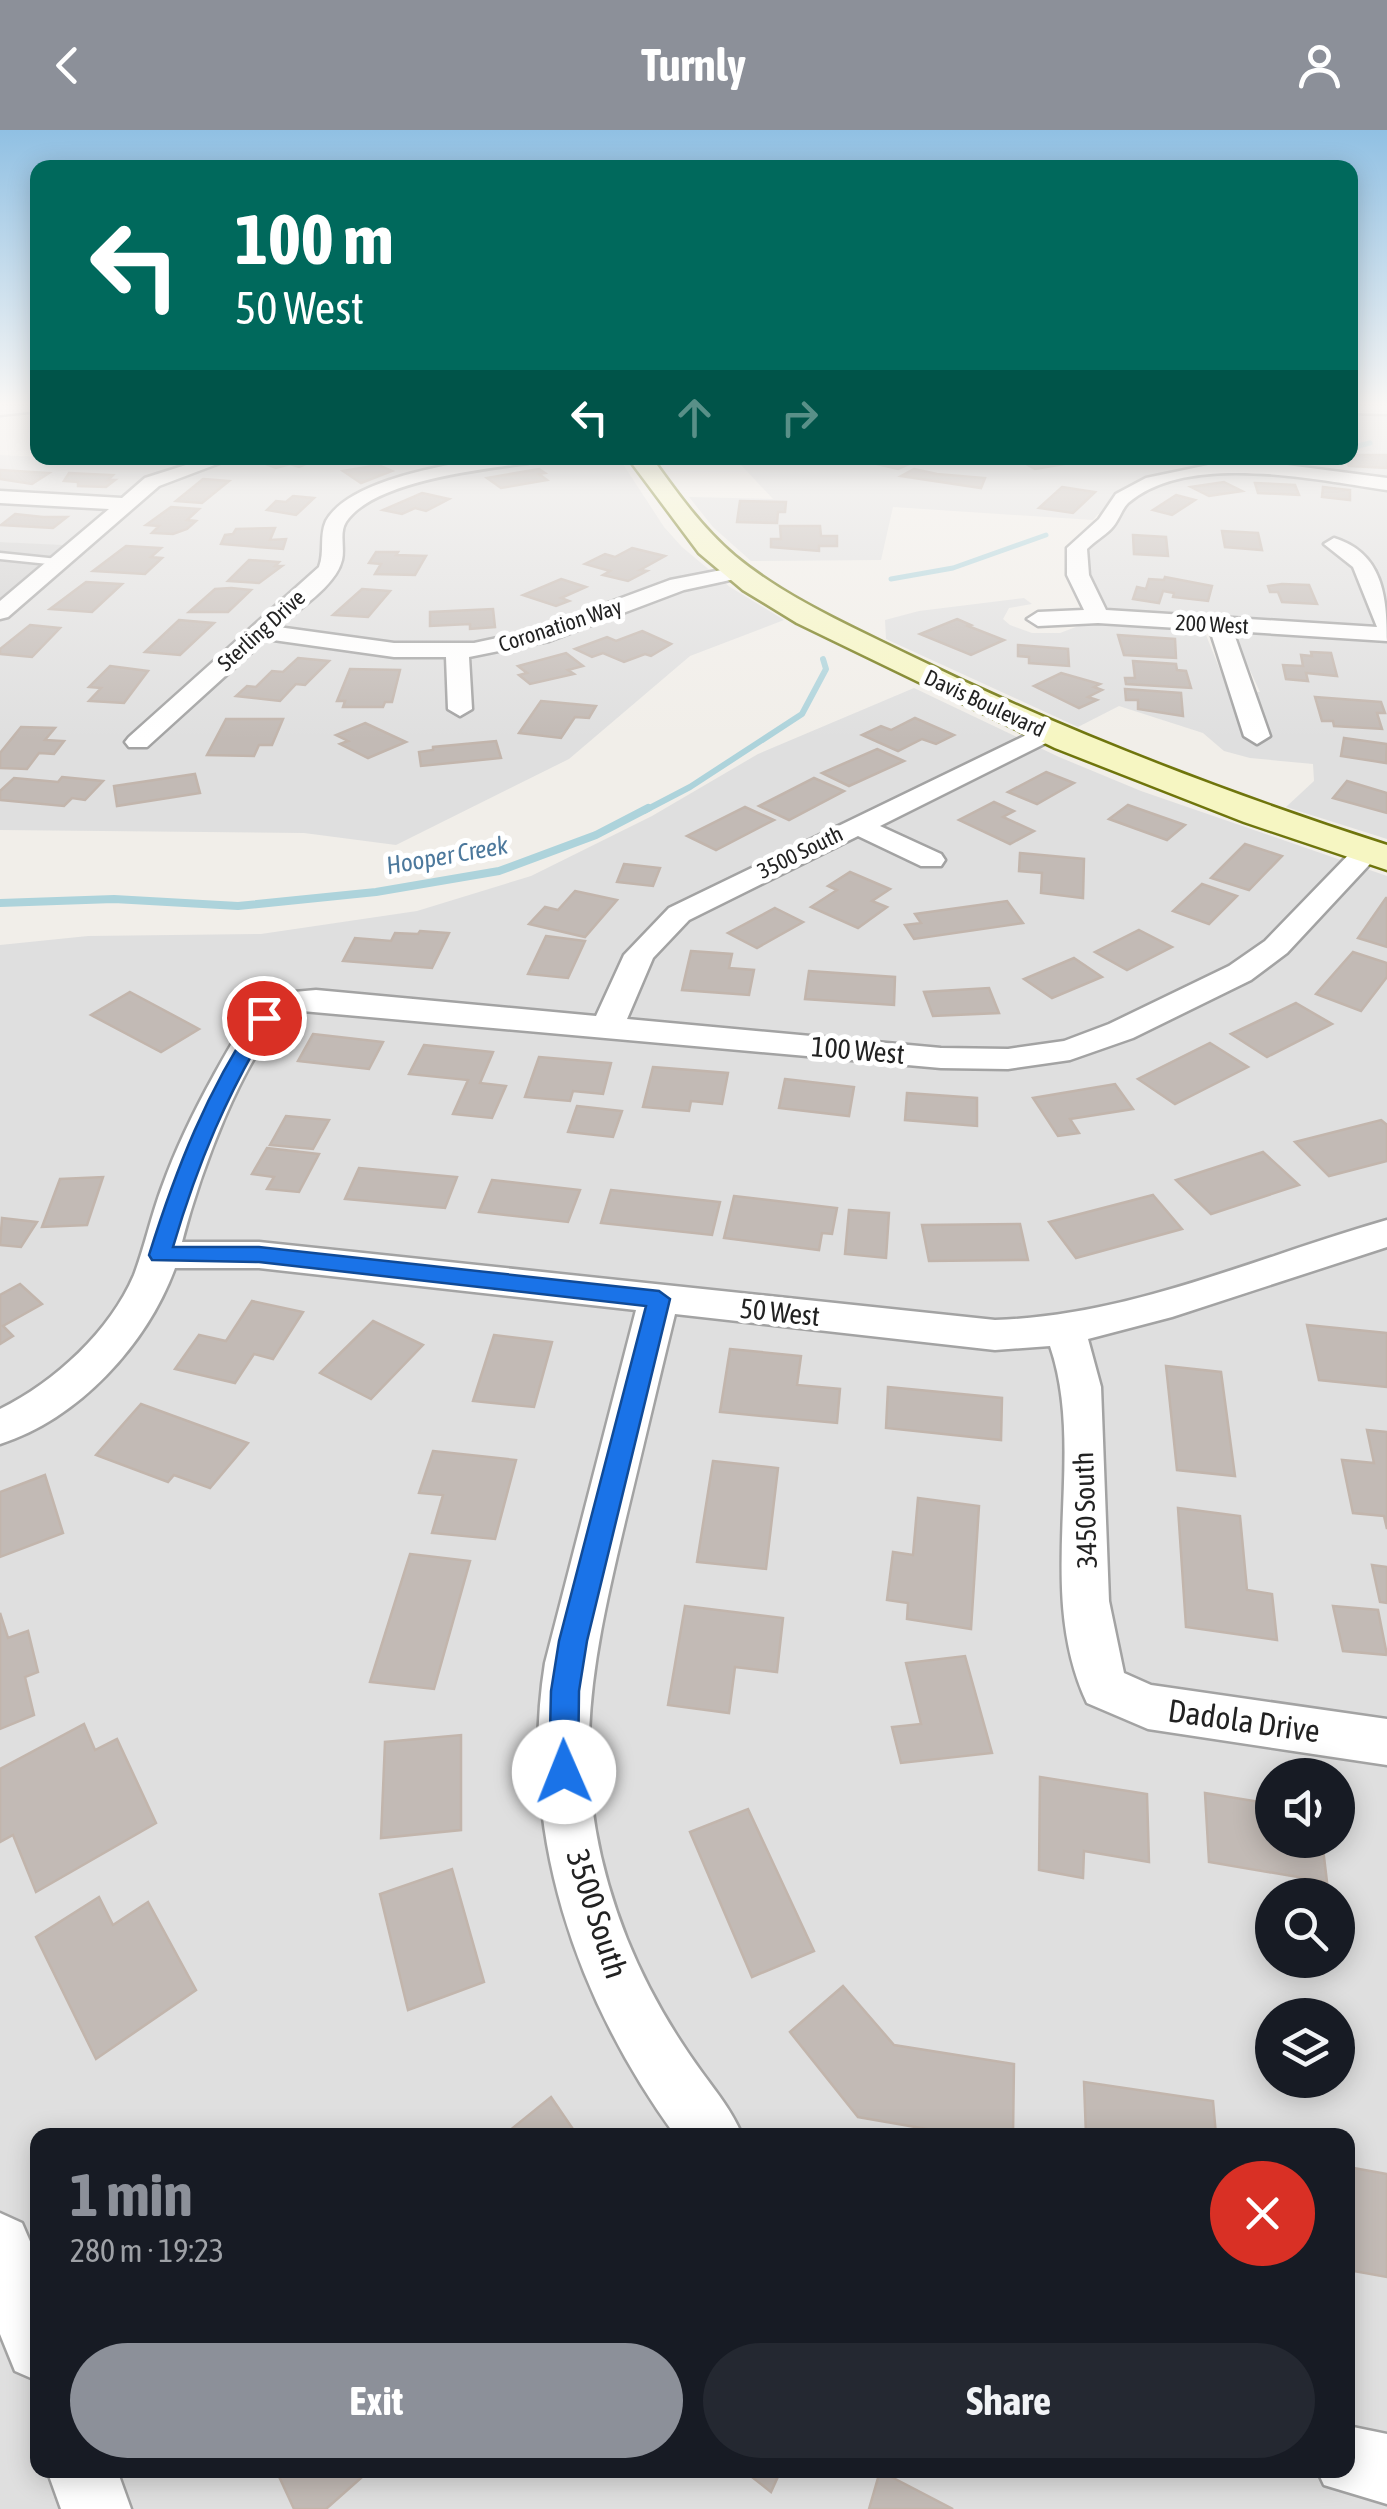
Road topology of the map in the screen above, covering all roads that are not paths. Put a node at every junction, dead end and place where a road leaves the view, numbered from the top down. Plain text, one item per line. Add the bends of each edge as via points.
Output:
1 (111, 517) edge
2 (344, 517) edge
3 (682, 517) edge
4 (1110, 517) edge
5 (1334, 544) dead end
6 (0, 556) edge
7 (58, 562) junction
8 (738, 573) junction
9 (0, 612) edge
10 (1098, 616) junction
11 (1038, 619) dead end
12 (1220, 625) junction
13 (1387, 625) edge
14 (260, 631) junction
15 (1387, 634) edge
16 (457, 652) junction
17 (460, 709) dead end
18 (1047, 733) junction
19 (1257, 736) dead end
20 (138, 742) dead end
21 (856, 825) junction
22 (1378, 854) edge
23 (932, 860) dead end
24 (606, 1028) junction
25 (1387, 1233) edge
26 (160, 1255) junction
27 (659, 1299) junction
28 (1064, 1332) junction
29 (0, 1428) edge
30 (1104, 1688) joint
31 (1387, 1742) edge
32 (700, 2120) edge
33 (0, 2245) edge
34 (30, 2326) edge
35 (1355, 2463) edge
36 (1387, 2468) edge
37 (85, 2478) edge
38 (96, 2509) edge

1 - 7 street
2 - 14 street, Sterling Drive via 334,528 332,565
3 - 8 street, Davis Boulevard
4 - 10 street via 1076,552 1079,580
5 - 13 street via 1362,564
6 - 7 lane
7 - 9 street
8 - 16 street, Coronation Way via 678,585 526,640
8 - 18 street, Davis Boulevard via 806,615
10 - 11 street, 200 West
10 - 12 street, 200 West
12 - 15 street, 200 West
12 - 19 street
14 - 16 street, Coronation Way
14 - 20 street, Sterling Drive
16 - 17 street
18 - 21 street, 3500 South
18 - 22 street, Davis Boulevard via 1193,792
21 - 23 street
21 - 24 street, 3500 South via 665,924 639,955
22 - 24 street, 100 West via 1263,959 1070,1050 974,1060
24 - 26 street, 100 West via 283,1001 264,1018 222,1090 188,1164
25 - 28 street, 50 West
26 - 27 street, 50 West via 259,1255
26 - 29 street via 137,1306 88,1366 56,1395
27 - 28 street, 50 West via 995,1336
27 - 32 street, 3500 South via 576,1628 562,1744 575,1858 592,1919 632,2012
28 - 30 street, 3450 South via 1081,1379 1088,1623
30 - 31 street, Dadola Drive via 1148,1707
33 - 34 street
35 - 36 street
37 - 38 street

